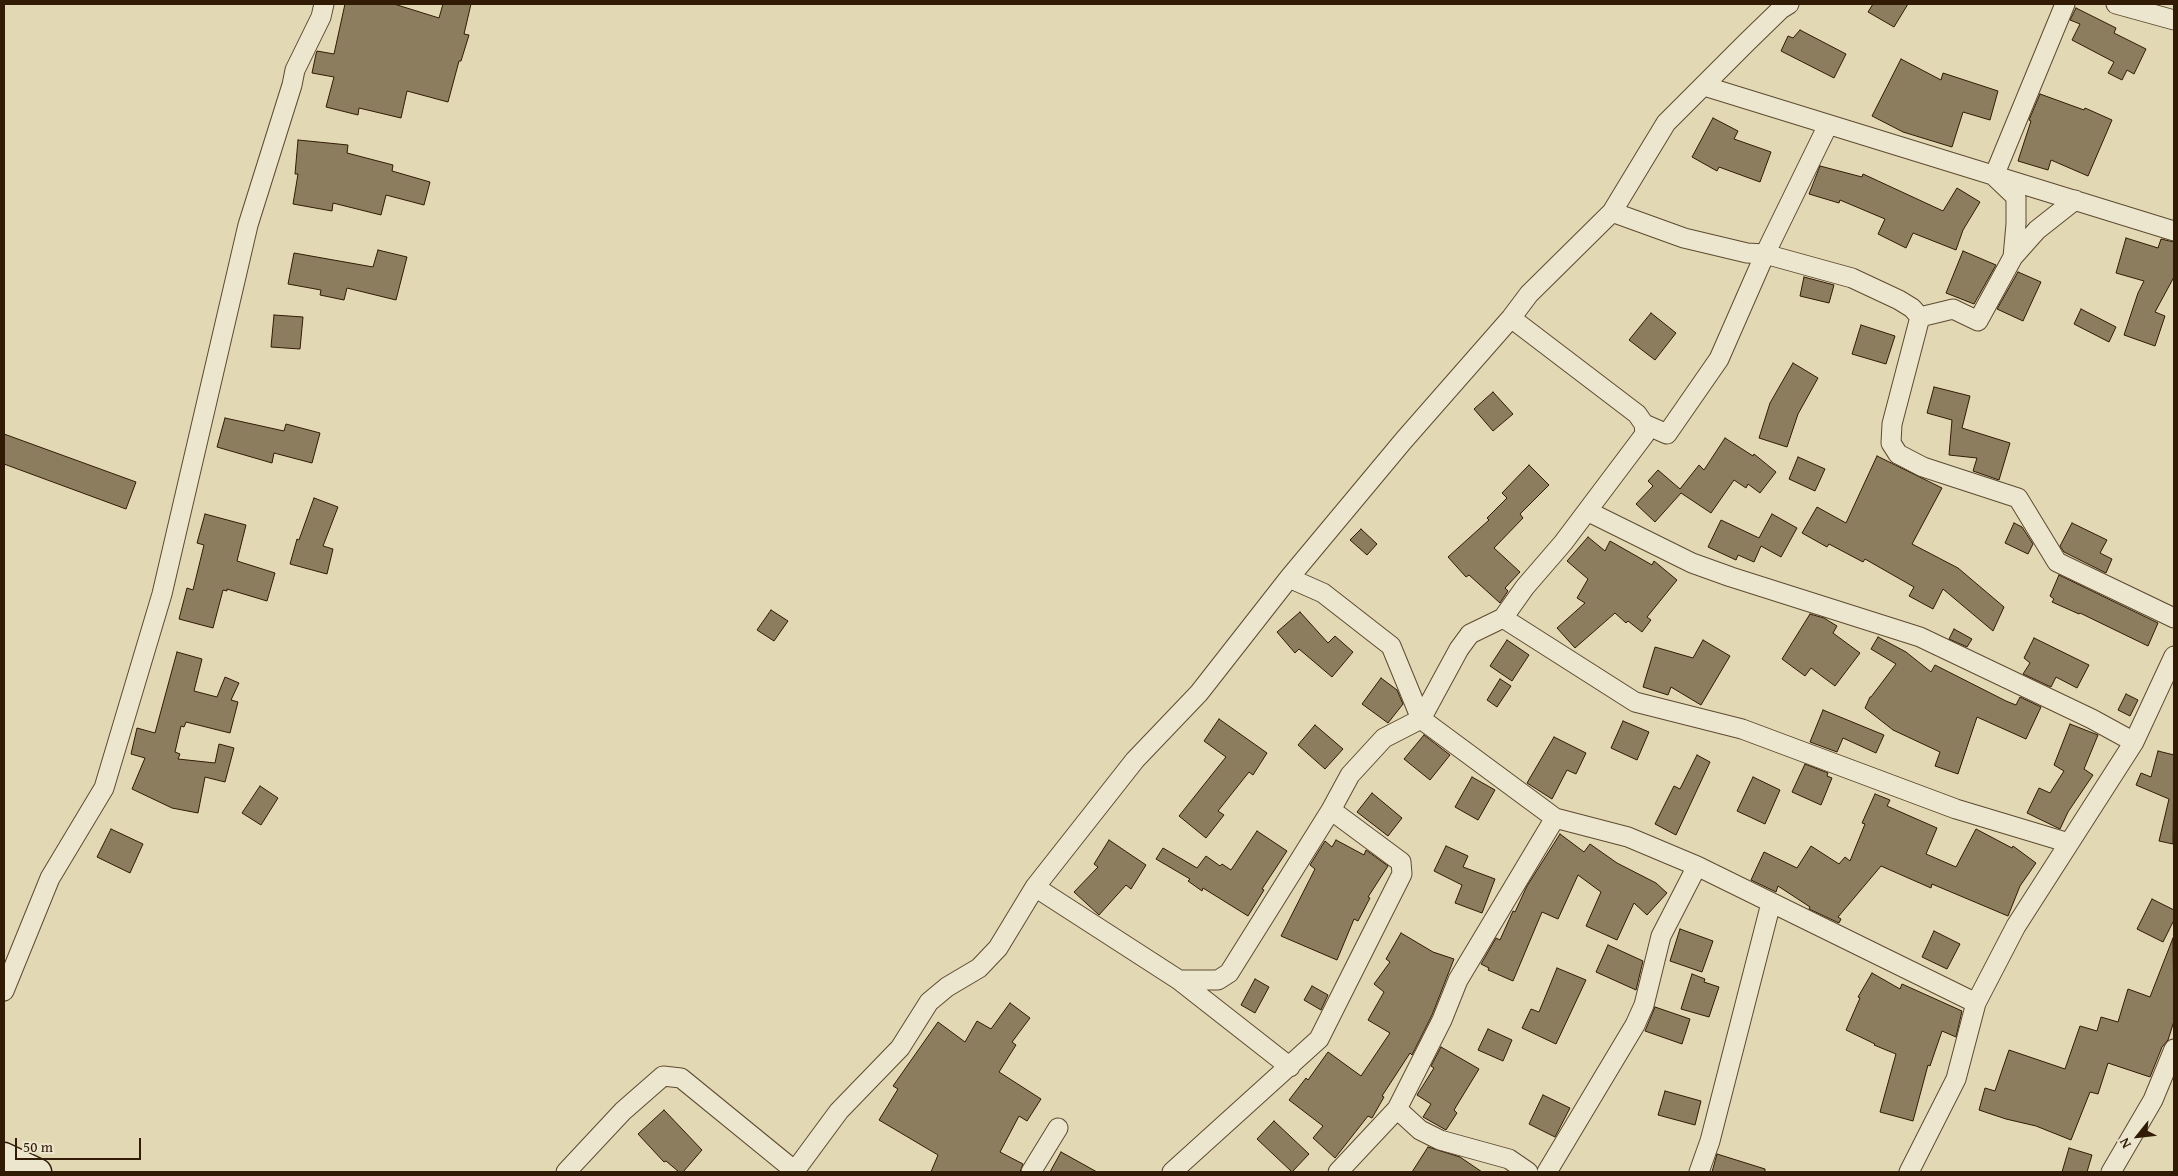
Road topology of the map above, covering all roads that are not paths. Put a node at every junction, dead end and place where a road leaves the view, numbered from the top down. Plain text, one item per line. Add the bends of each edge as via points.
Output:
1 (324, 4) edge
2 (1789, 4) edge
3 (2065, 4) edge
4 (2116, 4) edge
5 (2174, 20) edge
6 (1704, 86) junction
7 (1828, 125) junction
8 (1994, 176) junction
9 (2075, 200) junction
10 (1612, 212) junction
11 (2174, 231) edge
12 (1765, 254) junction
13 (2013, 257) junction
14 (1920, 317) junction
15 (1511, 318) junction
16 (1644, 424) junction
17 (1587, 511) junction
18 (1289, 578) junction
19 (1503, 618) junction
20 (2174, 618) edge
21 (2174, 656) edge
22 (1421, 719) junction
23 (2134, 742) junction
24 (1331, 810) junction
25 (1555, 818) junction
26 (2069, 843) junction
27 (1697, 866) junction
28 (1035, 887) junction
29 (1771, 903) junction
30 (1179, 980) junction
31 (4, 991) edge
32 (1976, 1004) junction
33 (2174, 1049) edge
34 (1290, 1067) junction
35 (1397, 1109) junction
36 (1058, 1128) dead end
37 (4, 1156) edge
38 (38, 1172) edge
39 (566, 1172) edge
40 (795, 1172) edge
41 (1031, 1172) edge
42 (1172, 1172) edge
43 (1338, 1172) edge
44 (1528, 1172) edge
45 (1547, 1172) edge
46 (1698, 1172) edge
47 (1909, 1172) edge
48 (2111, 1172) edge

1 - 31 street via 296,70 248,226 162,594 104,788 50,878
2 - 6 street via 1746,42
3 - 8 street
4 - 5 street
6 - 7 street
6 - 10 street via 1666,123
7 - 8 street
7 - 12 street
8 - 9 street
8 - 13 street via 2016,196
9 - 11 street
9 - 13 street via 2037,230
10 - 12 street via 1684,238 1747,253
10 - 15 street via 1529,294
12 - 14 street via 1852,278 1900,300
12 - 16 street via 1719,359 1668,434
13 - 14 street via 1978,321 1953,309
14 - 20 street via 1892,424 1891,443 1898,454 1923,467 2018,498 2057,562
15 - 16 street via 1636,414
15 - 18 street
16 - 17 street via 1645,434
17 - 19 street
17 - 23 street via 1692,562 1731,577 1920,637
18 - 22 street via 1323,593 1391,646
18 - 28 street via 1199,693 1135,760
19 - 22 street via 1470,634
19 - 26 street via 1635,702 1742,728 1956,809
21 - 23 street
22 - 24 street via 1384,738 1350,775
22 - 25 street
23 - 26 street
24 - 30 street via 1229,973 1218,980
24 - 34 street via 1401,862 1402,874 1319,1039
25 - 27 street via 1628,837
25 - 35 street via 1458,980
26 - 32 street via 2016,926
27 - 29 street
27 - 45 street via 1661,936 1644,1005 1635,1025
28 - 30 street
28 - 40 street via 998,948 979,968 928,1002 900,1048 839,1111
29 - 32 street
29 - 46 street via 1710,1141
30 - 34 street
32 - 47 street via 1956,1079
33 - 48 street via 2153,1100
34 - 42 street
35 - 43 street
35 - 44 street via 1420,1130 1509,1159
36 - 41 street
37 - 38 main road
39 - 40 street via 624,1111 663,1076 681,1078

